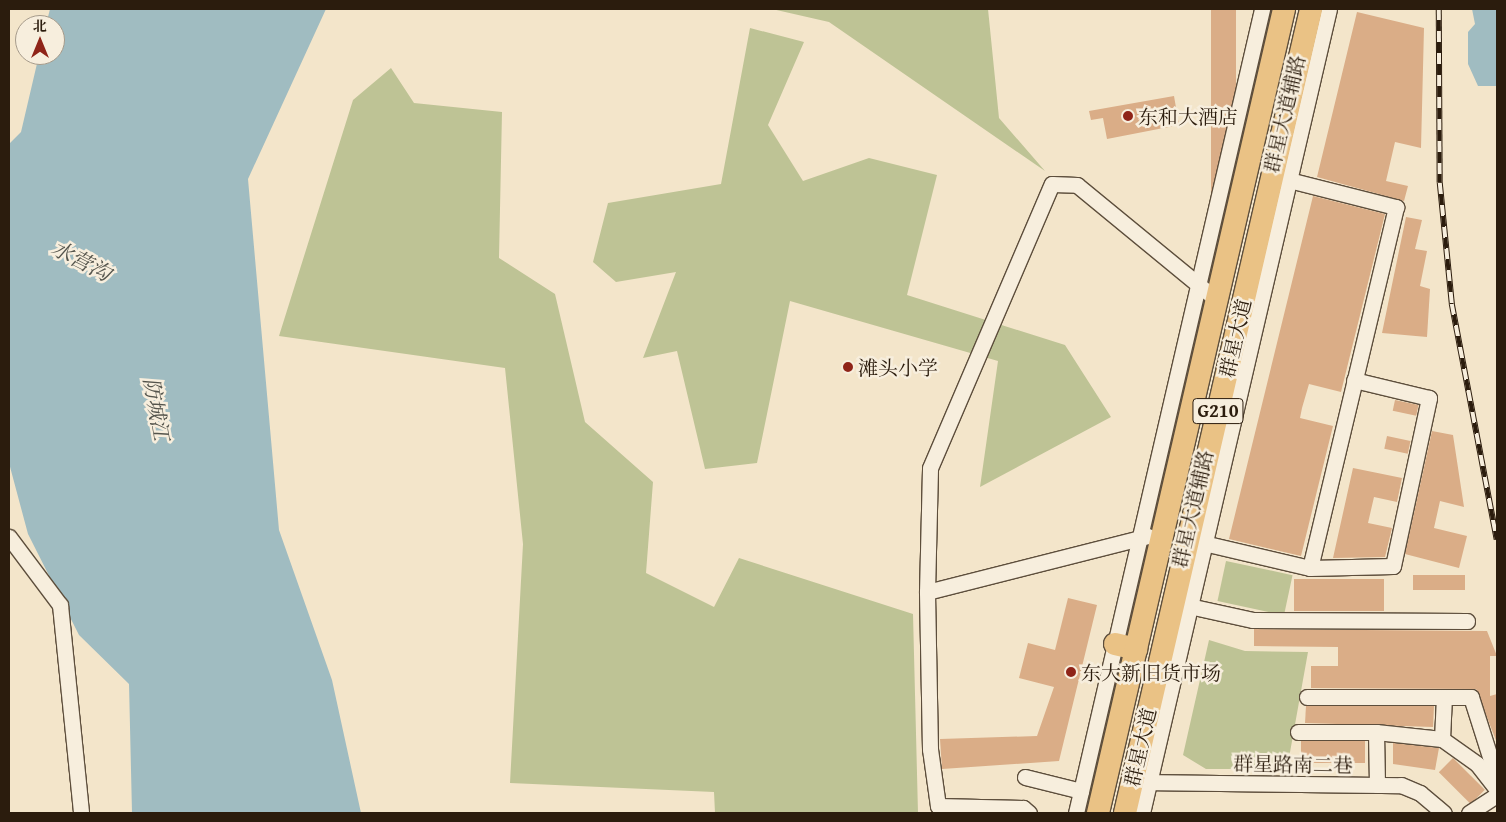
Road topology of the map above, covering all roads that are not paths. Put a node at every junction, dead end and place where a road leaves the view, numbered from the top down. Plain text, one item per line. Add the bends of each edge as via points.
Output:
1 (1262, 9) edge
2 (1284, 9) edge
3 (1311, 9) edge
4 (1329, 9) edge
5 (1280, 178) junction
6 (1198, 286) junction
7 (1216, 300) junction
8 (1354, 380) junction
9 (9, 537) edge
10 (1151, 537) junction
11 (1196, 541) junction
12 (1310, 568) junction
13 (927, 592) junction
14 (1182, 605) junction
15 (1467, 621) dead end
16 (1126, 646) junction
17 (1307, 697) dead end
18 (1444, 697) junction
19 (1298, 732) dead end
20 (1376, 732) junction
21 (1442, 739) junction
22 (1025, 777) dead end
23 (1497, 779) edge
24 (1141, 782) junction
25 (1377, 785) junction
26 (1497, 790) edge
27 (1081, 792) junction
28 (1497, 795) edge
29 (939, 810) edge
30 (81, 813) edge
31 (1029, 813) edge
32 (1076, 813) edge
33 (1098, 813) edge
34 (1125, 813) edge
35 (1142, 813) edge
36 (1444, 813) edge
37 (1469, 813) edge

1 - 6 street
2 - 7 highway, 群星大道 / G210
3 - 5 highway, 群星大道 / G210
4 - 5 street, 群星大道辅路
5 - 8 street via 1396,207
5 - 11 highway, 群星大道 / G210
6 - 7 street
6 - 10 street
6 - 13 street via 1077,185 1052,184 930,468
7 - 10 highway, 群星大道 / G210
8 - 12 street
8 - 12 street via 1429,398 1393,566
9 - 30 street via 60,605
10 - 13 street
10 - 16 highway, 群星大道 / G210
11 - 12 street
11 - 14 highway, 群星大道 / G210
13 - 29 street via 930,749
14 - 15 street via 1252,620
14 - 24 highway, 群星大道 / G210
16 - 27 street
16 - 33 highway, 群星大道 / G210
17 - 18 street
18 - 21 street
18 - 23 street via 1471,697
19 - 20 street
20 - 21 street
20 - 25 street
21 - 26 street via 1477,764
22 - 27 street
24 - 25 street, 群星路南二巷
24 - 34 highway, 群星大道 / G210
24 - 35 street
25 - 36 street, 群星路南二巷 via 1411,788
27 - 32 street
28 - 37 street
29 - 31 street via 1023,808

